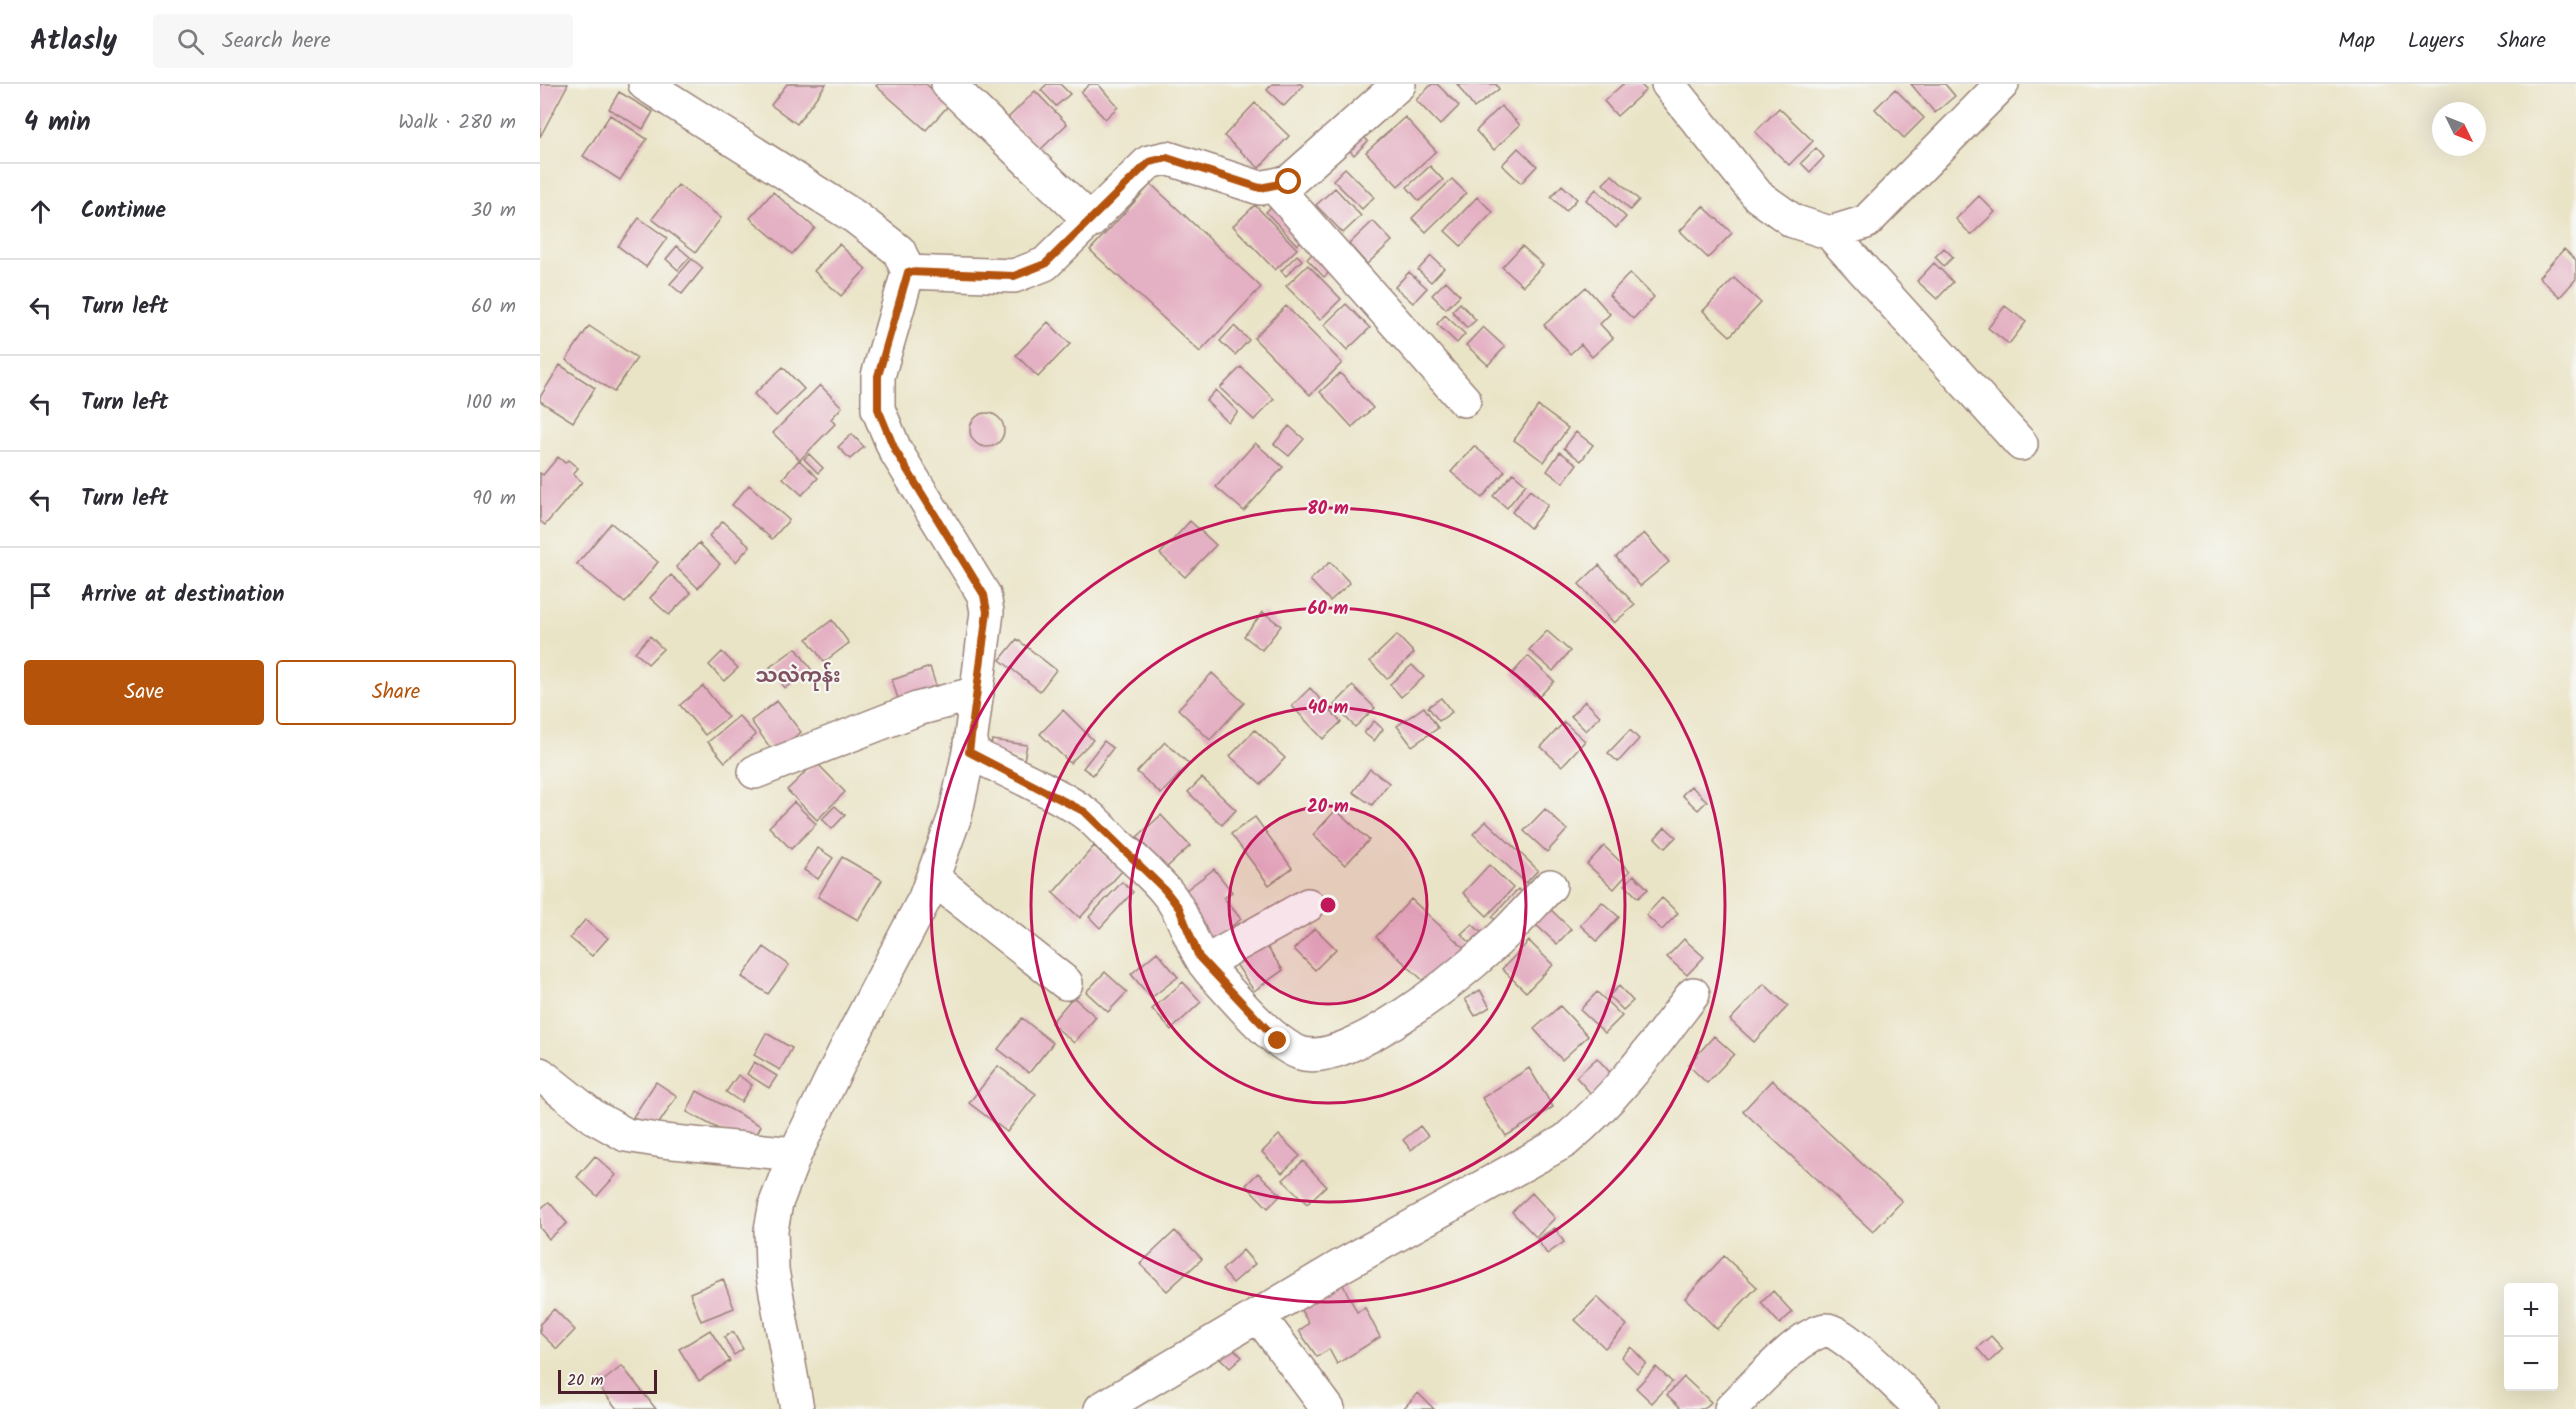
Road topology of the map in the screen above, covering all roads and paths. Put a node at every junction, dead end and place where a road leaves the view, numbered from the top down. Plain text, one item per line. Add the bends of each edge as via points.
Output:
1 (645, 84) edge
2 (948, 84) edge
3 (1399, 84) edge
4 (1668, 84) edge
5 (2002, 84) edge
6 (1275, 187) junction
7 (1091, 221) junction
8 (1830, 233) junction
9 (908, 272) junction
10 (1464, 400) dead end
11 (2021, 444) dead end
12 (977, 693) junction
13 (969, 752) junction
14 (755, 772) dead end
15 (933, 878) junction
16 (1550, 886) dead end
17 (1308, 905) dead end
18 (1204, 963) junction
19 (1066, 983) dead end
20 (1694, 994) dead end
21 (540, 1074) edge
22 (795, 1154) junction
23 (1258, 1315) junction
24 (797, 1409) edge
25 (1101, 1409) edge
26 (1328, 1409) edge
27 (1731, 1409) edge
28 (1922, 1409) edge

1 - 9 street via 855,217 899,251
2 - 7 street
3 - 6 street via 1289,182
4 - 8 street via 1758,196 1793,221
5 - 8 street via 1866,222
6 - 7 street via 1260,188 1167,158 1149,162
6 - 10 street
7 - 9 street via 1045,264 1014,276
8 - 11 street
9 - 12 street via 878,376 878,409 895,450 984,595 987,612
12 - 13 street
12 - 14 street via 917,709
13 - 15 street via 955,816
13 - 18 street via 1085,812 1165,890 1179,908
15 - 19 street
15 - 22 street
16 - 18 street via 1495,944 1441,988 1360,1041 1321,1055 1302,1053 1278,1041
17 - 18 street
20 - 23 street via 1623,1086 1565,1141
21 - 22 street via 594,1117 626,1135
22 - 24 street via 776,1203 771,1230 772,1270
23 - 25 street
23 - 26 street
27 - 28 street via 1805,1338 1827,1330 1838,1333 1857,1348

